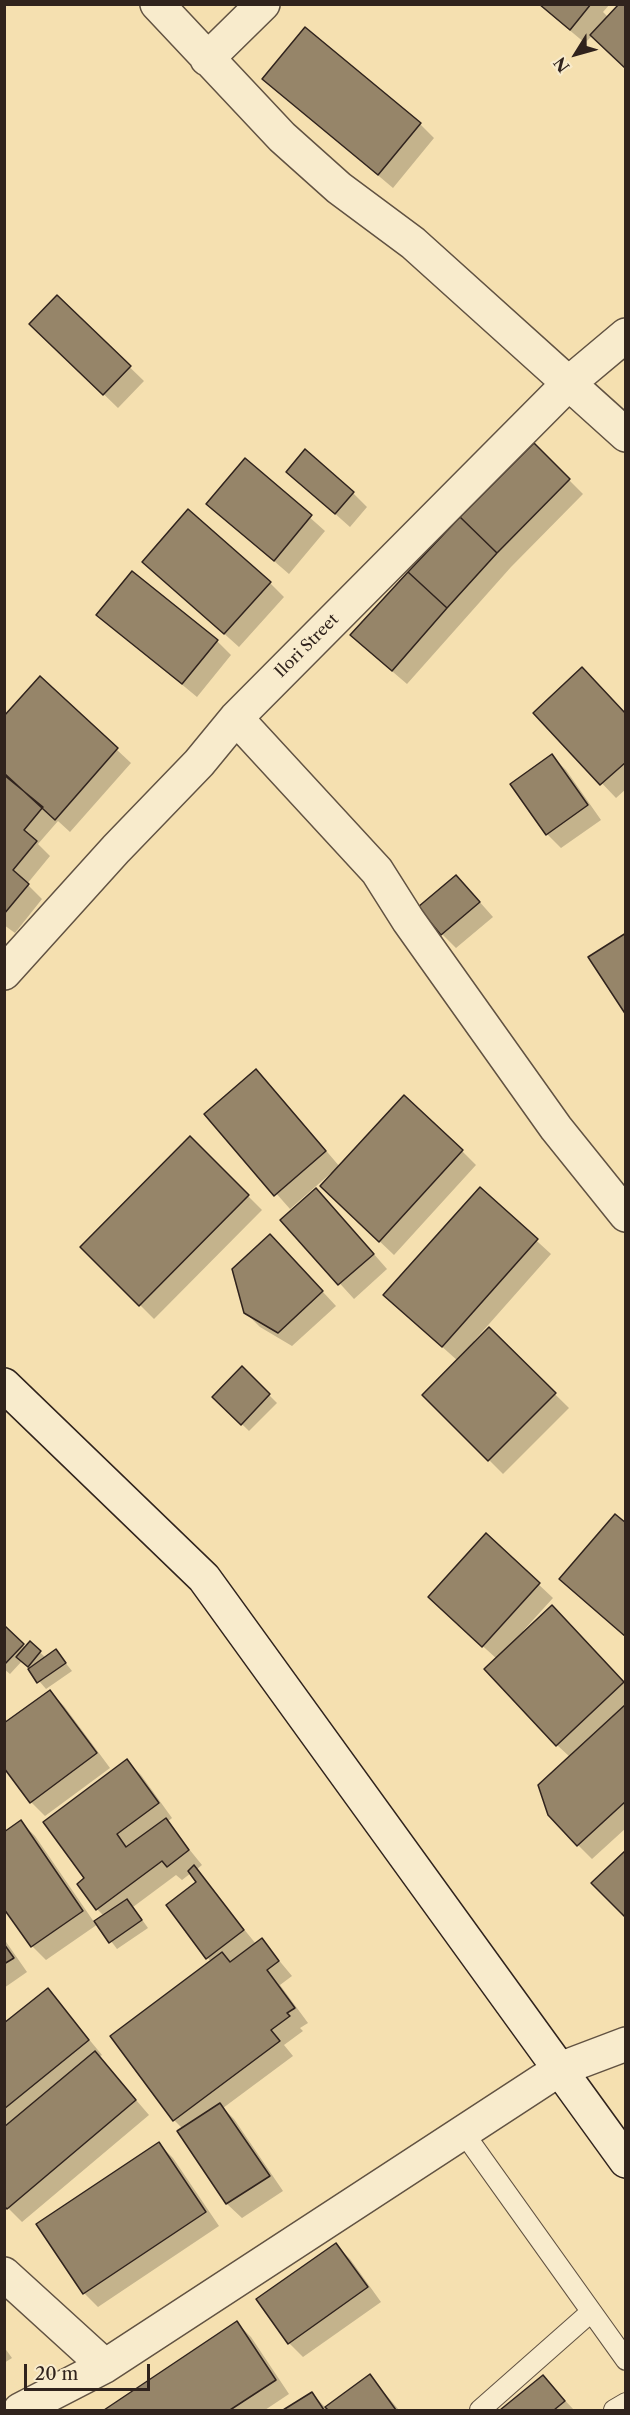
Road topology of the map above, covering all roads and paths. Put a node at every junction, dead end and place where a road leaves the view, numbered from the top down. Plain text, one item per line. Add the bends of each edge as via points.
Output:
1 (157, 4) edge
2 (263, 4) edge
3 (207, 58) junction
4 (626, 335) edge
5 (570, 382) junction
6 (626, 435) edge
7 (236, 718) junction
8 (4, 973) edge
9 (626, 1215) edge
10 (4, 1385) edge
11 (626, 2044) edge
12 (560, 2069) junction
13 (463, 2132) junction
14 (626, 2161) edge
15 (4, 2274) edge
16 (591, 2312) junction
17 (626, 2360) edge
18 (105, 2366) junction
19 (626, 2403) edge
20 (27, 2409) edge
21 (480, 2410) edge
22 (614, 2410) edge

1 - 3 street
2 - 3 street
3 - 5 street via 282,137 331,181 413,243
4 - 5 street, Ilori Street
5 - 6 street
5 - 7 street, Ilori Street
7 - 8 street, Ilori Street
7 - 9 street via 377,871 556,1128
10 - 12 street via 204,1578
11 - 12 street
12 - 13 street
12 - 14 street
13 - 16 lane
13 - 18 street
15 - 18 street
16 - 17 lane
16 - 21 lane
18 - 20 street
19 - 22 lane

